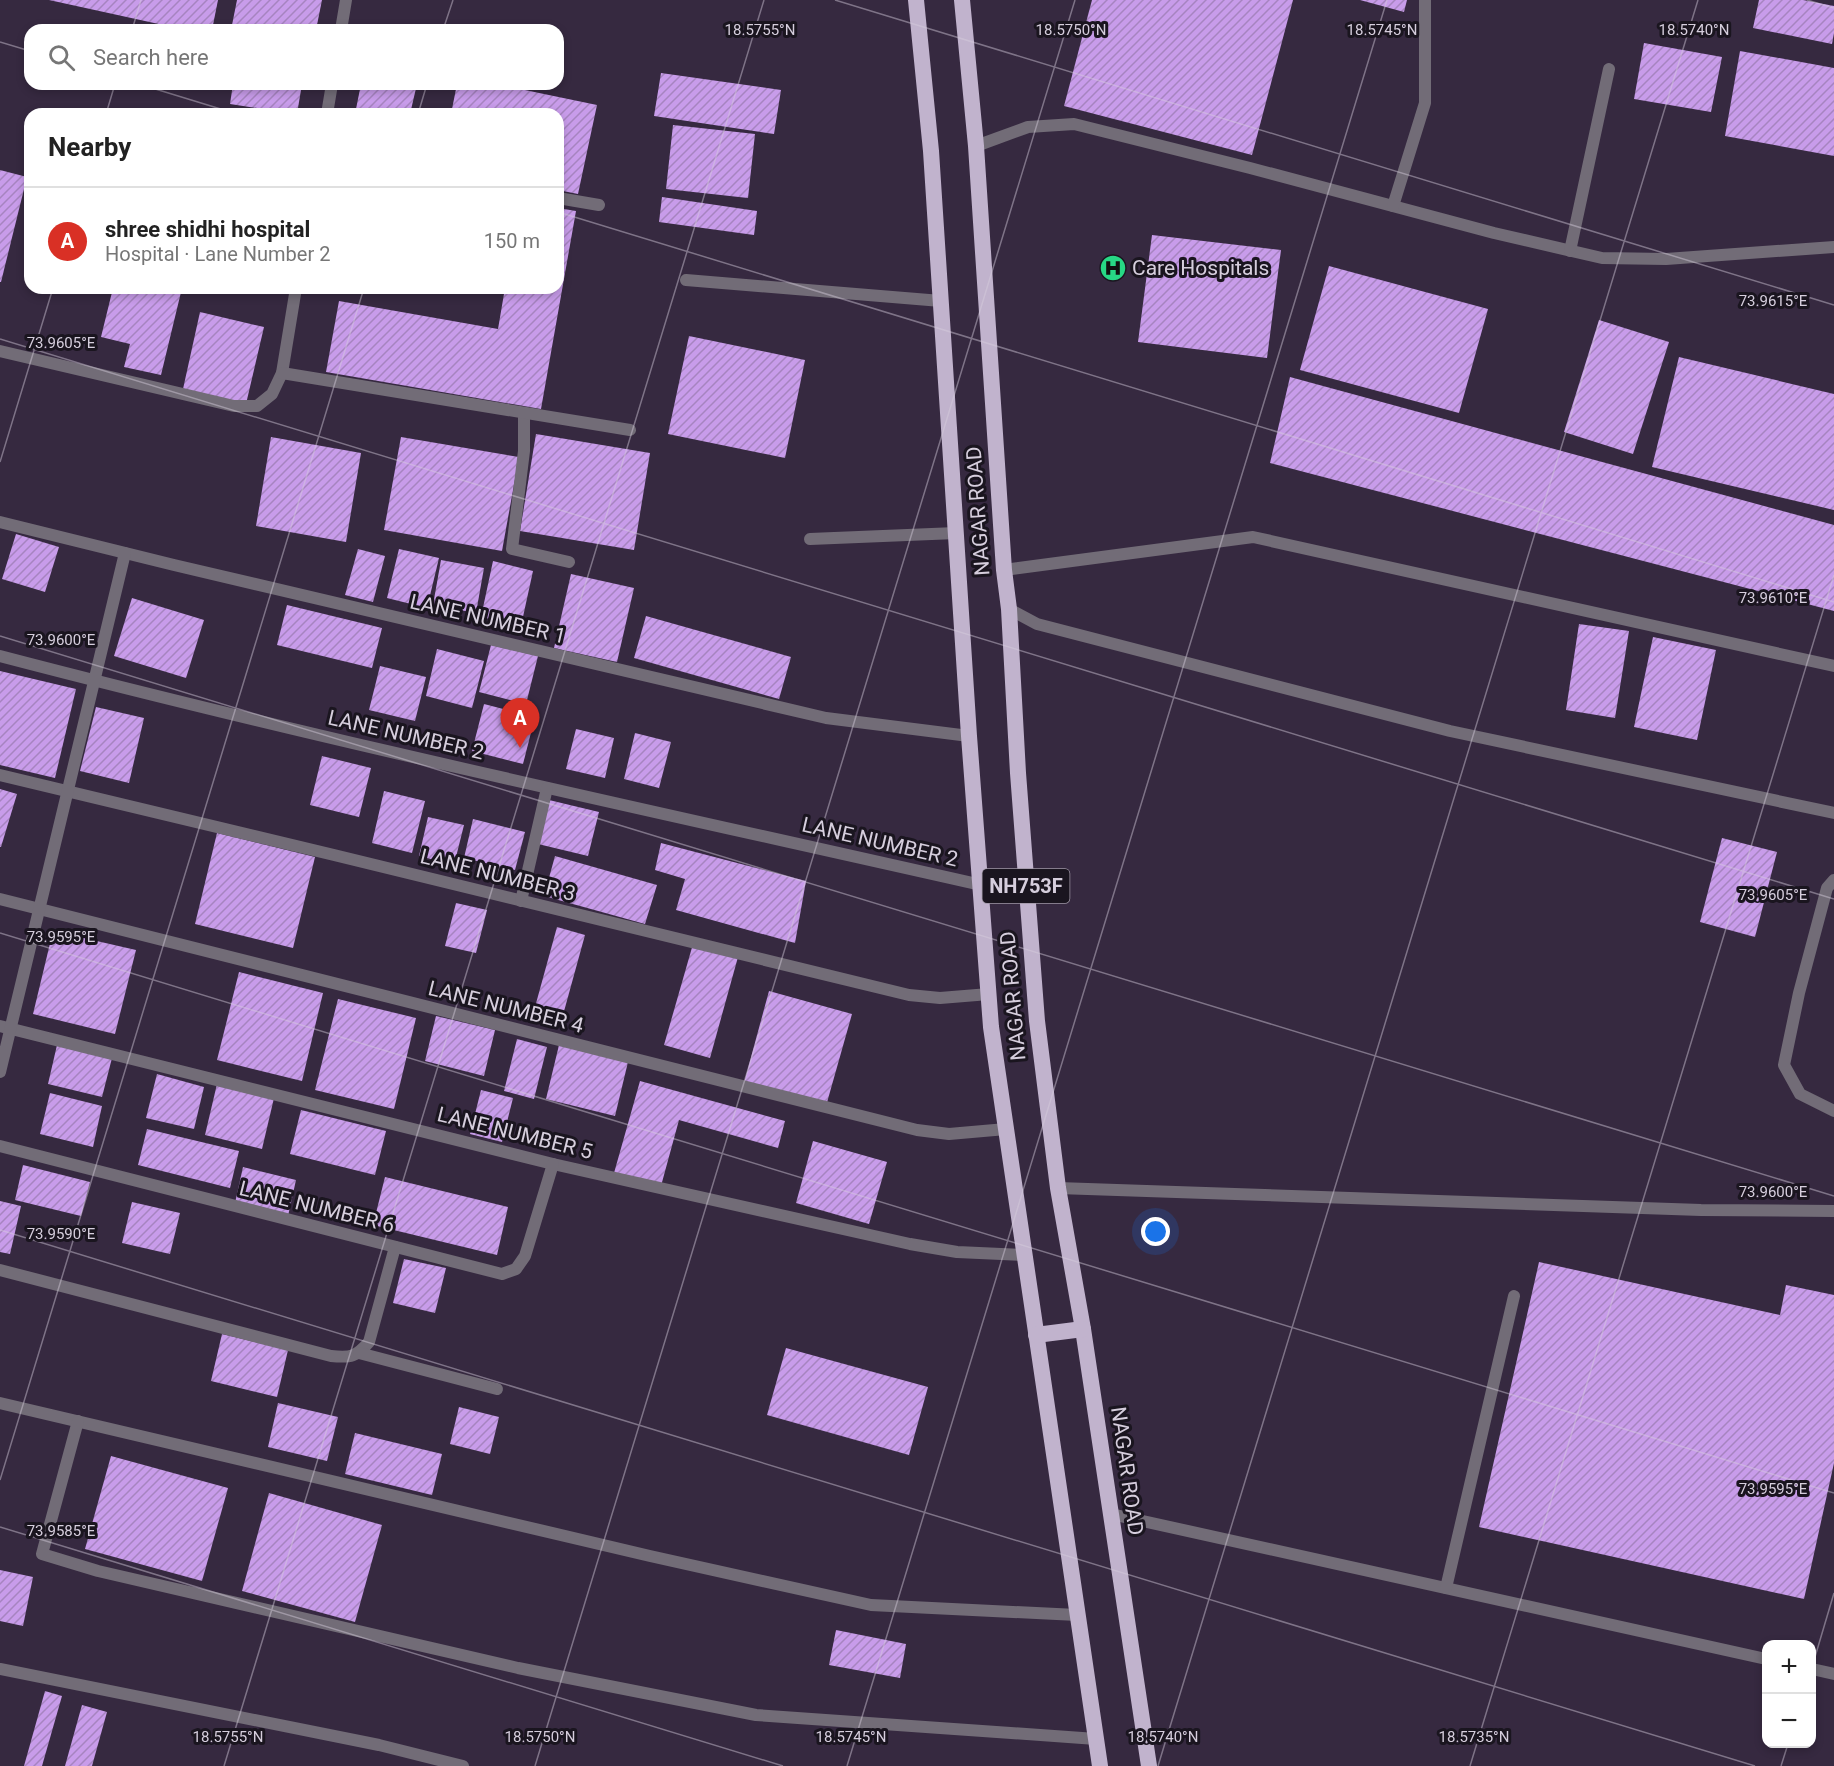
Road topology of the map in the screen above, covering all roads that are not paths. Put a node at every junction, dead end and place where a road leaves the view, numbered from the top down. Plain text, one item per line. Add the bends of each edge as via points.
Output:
1 (346, 0) edge
2 (916, 0) edge
3 (962, 0) edge
4 (1425, 0) edge
5 (342, 24) edge
6 (1608, 69) dead end
7 (331, 90) edge
8 (328, 108) edge
9 (976, 146) junction
10 (564, 199) edge
11 (599, 205) dead end
12 (1393, 206) junction
13 (1834, 247) edge
14 (1570, 251) junction
15 (686, 280) dead end
16 (296, 294) edge
17 (941, 301) junction
18 (0, 351) edge
19 (282, 373) junction
20 (524, 414) junction
21 (630, 430) dead end
22 (0, 522) edge
23 (956, 533) junction
24 (810, 539) dead end
25 (125, 553) junction
26 (569, 562) dead end
27 (1004, 570) junction
28 (1009, 609) junction
29 (0, 656) edge
30 (1834, 666) edge
31 (94, 681) junction
32 (969, 736) junction
33 (0, 775) edge
34 (548, 788) junction
35 (68, 790) junction
36 (1834, 813) edge
37 (1834, 880) edge
38 (981, 885) junction
39 (0, 899) edge
40 (521, 901) junction
41 (40, 908) junction
42 (989, 994) junction
43 (5, 1027) edge
44 (0, 1072) edge
45 (1834, 1111) edge
46 (1006, 1129) junction
47 (0, 1146) edge
48 (553, 1164) junction
49 (1058, 1188) junction
50 (1834, 1211) edge
51 (395, 1247) junction
52 (1024, 1255) junction
53 (0, 1270) edge
54 (1514, 1296) dead end
55 (1083, 1329) junction
56 (1036, 1335) junction
57 (359, 1353) junction
58 (497, 1389) dead end
59 (0, 1402) edge
60 (78, 1421) junction
61 (1111, 1514) junction
62 (1446, 1588) junction
63 (1077, 1615) junction
64 (1762, 1658) edge
65 (0, 1669) edge
66 (1816, 1670) edge
67 (1834, 1674) edge
68 (1096, 1739) junction
69 (463, 1766) edge
70 (1100, 1766) edge
71 (1149, 1766) edge

1 - 5 street
2 - 17 highway, NAGAR ROAD / NH753F
3 - 9 highway, NAGAR ROAD / NH753F
4 - 12 street via 1425,103
6 - 14 street
7 - 8 street
9 - 12 street via 1028,127 1074,124
9 - 27 highway, NAGAR ROAD / NH753F
10 - 11 street
12 - 14 street
13 - 14 street via 1666,259 1602,258
15 - 17 street
16 - 19 street
17 - 23 highway, NAGAR ROAD / NH753F
18 - 19 street via 234,406 257,406 272,394
19 - 20 street
20 - 21 street
20 - 26 street via 524,451 512,549
22 - 25 street, LANE NUMBER 1
23 - 24 street
23 - 32 highway, NAGAR ROAD / NH753F
25 - 31 street
25 - 32 street, LANE NUMBER 1 via 826,718
27 - 28 highway, NAGAR ROAD / NH753F
27 - 30 street via 1253,537
28 - 36 street via 1037,624 1450,731
28 - 49 highway, NAGAR ROAD / NH753F via 1037,1021
29 - 31 street, LANE NUMBER 2
31 - 34 street, LANE NUMBER 2
31 - 35 street
32 - 38 highway, NAGAR ROAD / NH753F
33 - 35 street, LANE NUMBER 3
34 - 38 street, LANE NUMBER 2
34 - 40 street
35 - 40 street, LANE NUMBER 3
35 - 41 street
37 - 45 street via 1827,888 1784,1065 1800,1094
38 - 42 highway, NAGAR ROAD / NH753F
39 - 41 street, LANE NUMBER 4
40 - 42 street, LANE NUMBER 3 via 909,995 940,998
41 - 43 street
41 - 46 street, LANE NUMBER 4 via 917,1130 949,1134
42 - 46 highway, NAGAR ROAD / NH753F
43 - 44 street
43 - 48 street, LANE NUMBER 5
46 - 52 highway, NAGAR ROAD / NH753F
47 - 51 street, LANE NUMBER 6
48 - 51 street, LANE NUMBER 6 via 525,1256 516,1269 502,1274
48 - 52 street, LANE NUMBER 5 via 910,1244 957,1252
49 - 50 street
49 - 55 highway, NAGAR ROAD / NH753F
51 - 57 street via 369,1342
52 - 56 highway, NAGAR ROAD / NH753F
53 - 57 street via 331,1356 348,1358
54 - 62 street
55 - 56 highway
55 - 61 highway, NAGAR ROAD / NH753F
56 - 63 highway, NAGAR ROAD / NH753F
57 - 58 street
59 - 60 street
60 - 63 street via 871,1605
60 - 68 street via 42,1554 98,1571 507,1665 756,1715
61 - 62 street
61 - 71 highway, NAGAR ROAD / NH753F
62 - 64 street
63 - 68 highway, NAGAR ROAD / NH753F
65 - 69 street via 368,1742
66 - 67 street
68 - 70 highway, NAGAR ROAD / NH753F

